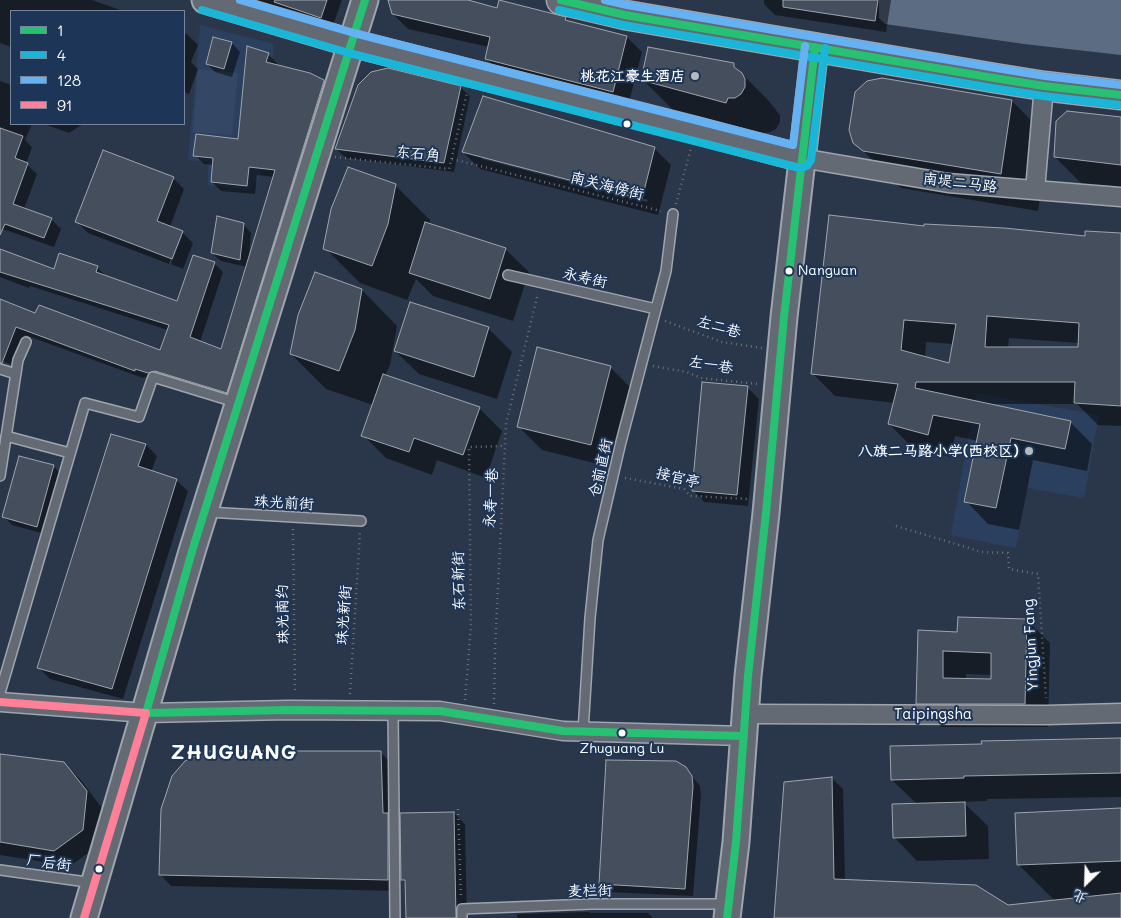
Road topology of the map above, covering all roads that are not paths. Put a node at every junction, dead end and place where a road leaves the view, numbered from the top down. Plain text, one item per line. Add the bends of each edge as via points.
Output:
1 (205, 0) edge
2 (350, 0) edge
3 (365, 0) edge
4 (561, 0) edge
5 (352, 43) junction
6 (815, 48) junction
7 (1044, 80) junction
8 (1121, 83) edge
9 (1121, 95) edge
10 (801, 158) junction
11 (1035, 190) junction
12 (1121, 196) edge
13 (673, 214) road end
14 (508, 274) dead end
15 (655, 313) junction
16 (26, 342) dead end
17 (0, 369) edge
18 (16, 374) junction
19 (238, 403) junction
20 (6, 436) junction
21 (70, 453) junction
22 (0, 476) edge
23 (204, 512) junction
24 (361, 521) road end
25 (0, 693) edge
26 (0, 702) edge
27 (393, 711) junction
28 (146, 713) junction
29 (1121, 713) edge
30 (745, 725) junction
31 (583, 732) junction
32 (0, 870) edge
33 (94, 884) junction
34 (728, 911) edge
35 (462, 914) edge
36 (84, 918) edge
37 (395, 918) edge

1 - 5 street
2 - 5 street via 347,15
3 - 5 street
4 - 6 main road via 625,15
5 - 10 street
5 - 19 street
6 - 7 main road
6 - 10 street
7 - 8 main road
7 - 9 main road
7 - 11 street
10 - 11 street, 南堤二马路 via 948,183
10 - 30 street
11 - 12 street, 南堤二马路
13 - 15 lane, 仓前直街 via 666,271
14 - 15 lane, 永寿街
15 - 31 lane, 仓前直街 via 598,540
16 - 18 lane
17 - 18 lane
18 - 20 lane
19 - 21 lane via 153,377 139,417 85,403
19 - 23 street
20 - 21 lane
20 - 22 lane
21 - 25 lane
23 - 24 lane, 珠光前街
23 - 28 street
26 - 28 street, Taipingsha
27 - 28 street, Taipingsha
27 - 31 street, Taipingsha via 440,711 544,729
27 - 37 lane
28 - 33 street
29 - 30 street, Taipingsha
30 - 31 street, Taipingsha
30 - 34 street
32 - 33 lane, 厂后街
33 - 36 street
34 - 35 lane, 麦栏街 via 592,904

